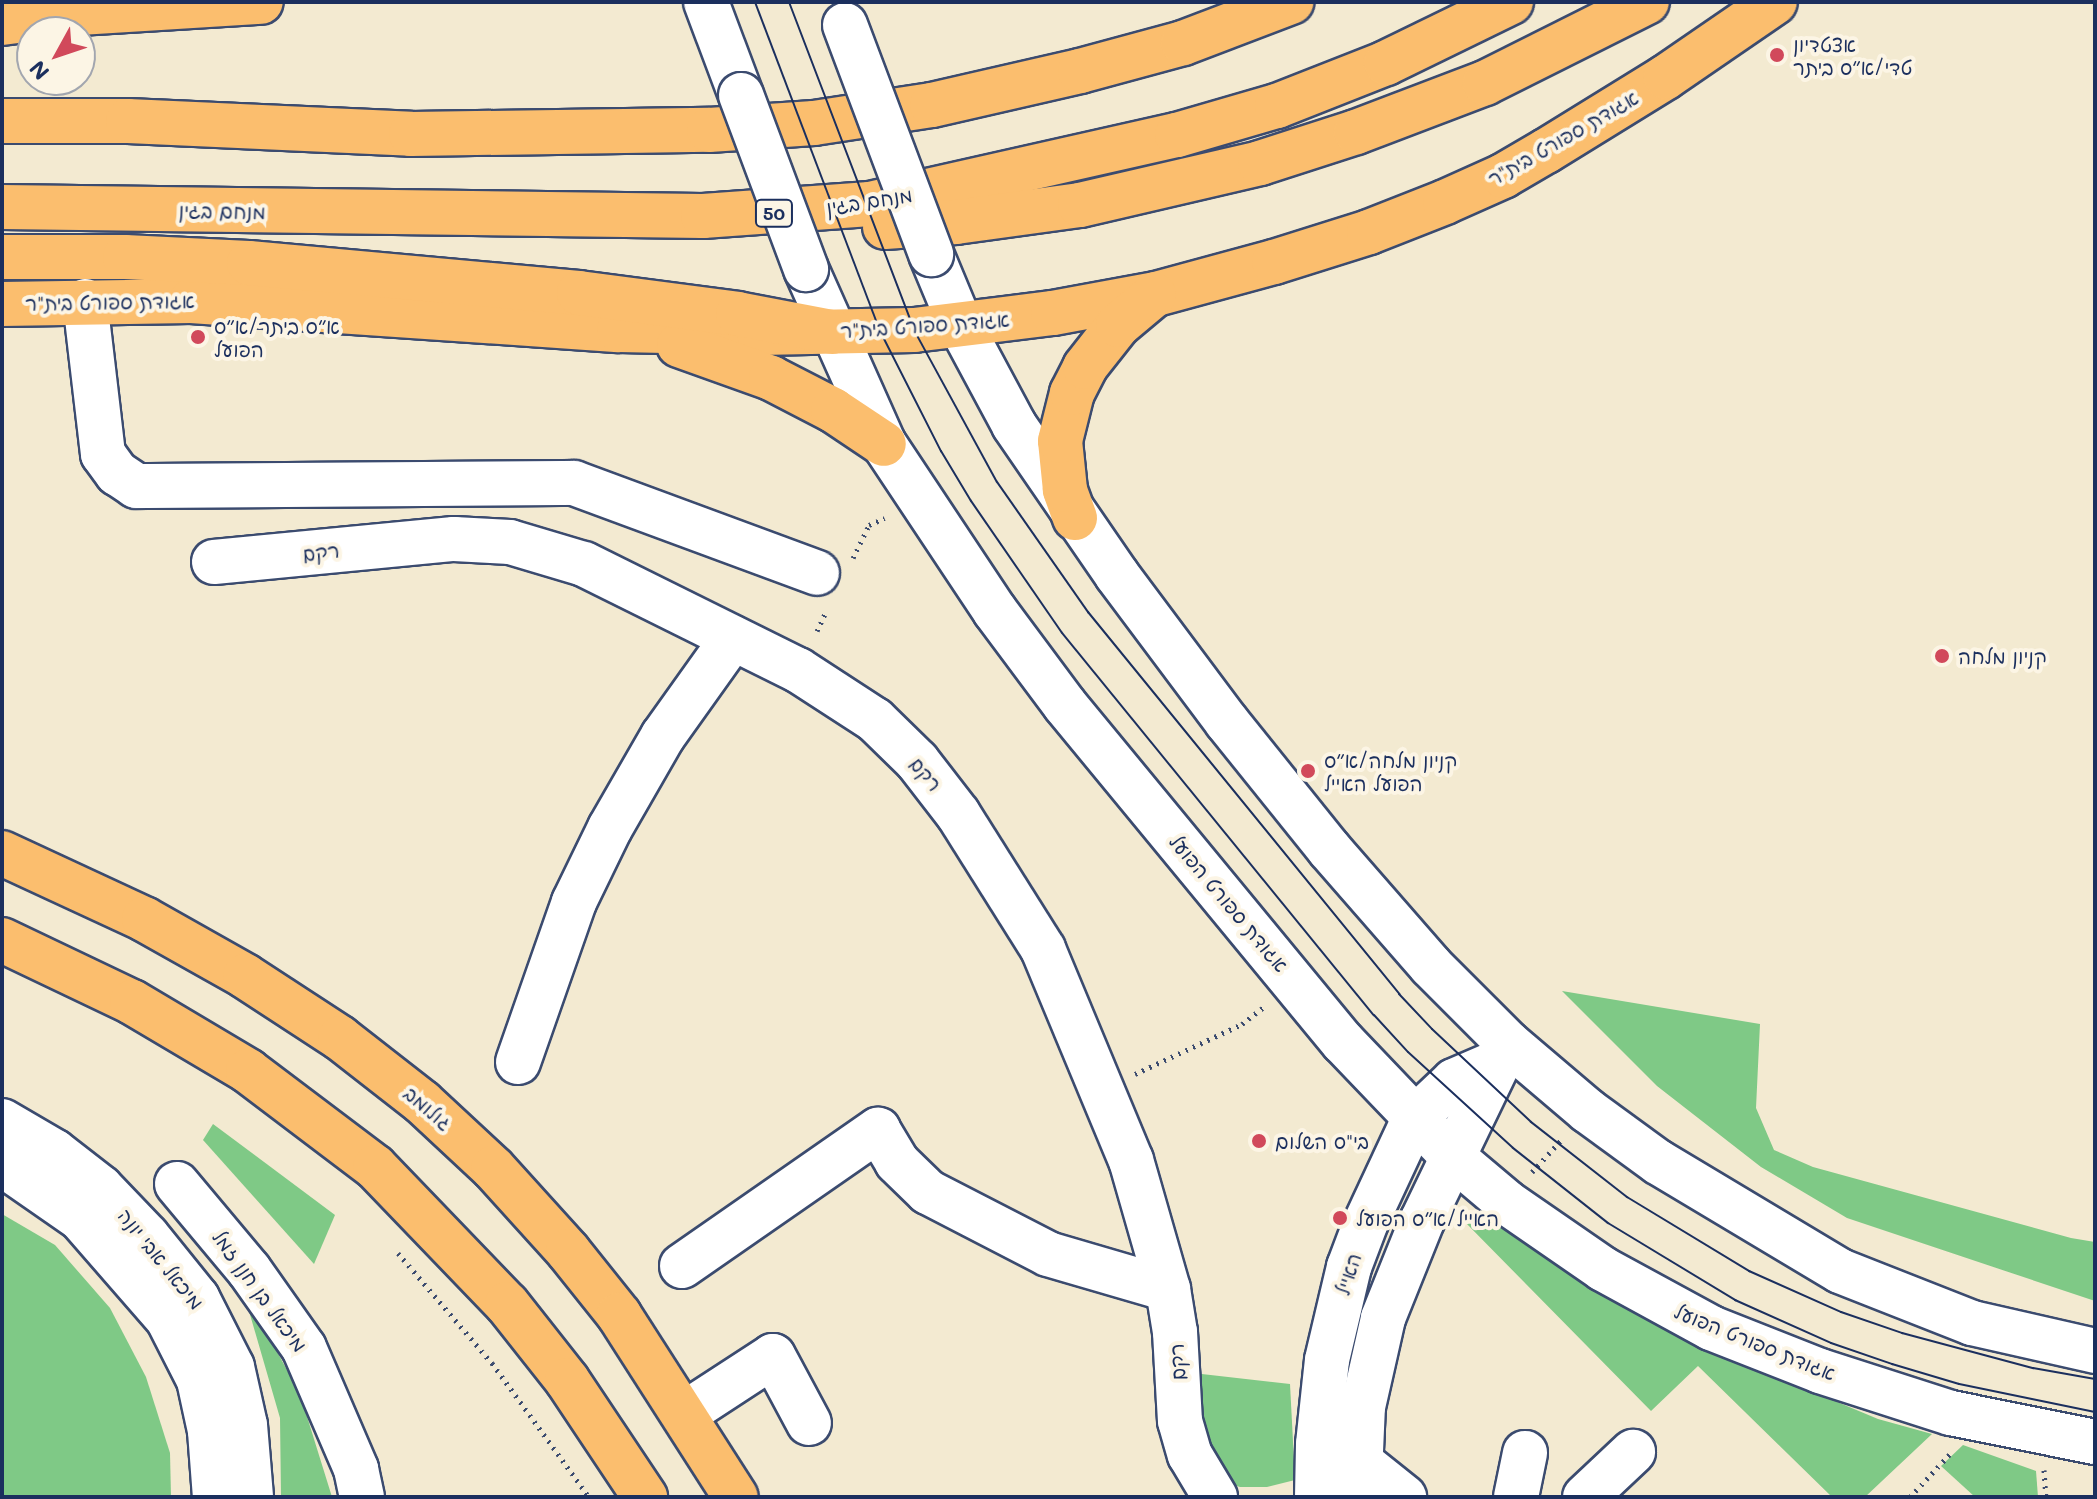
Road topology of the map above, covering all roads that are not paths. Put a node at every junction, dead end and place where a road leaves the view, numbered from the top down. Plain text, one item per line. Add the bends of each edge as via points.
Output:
1 (261, 2) edge
2 (1291, 2) edge
3 (1511, 2) edge
4 (1647, 2) edge
5 (1775, 2) edge
6 (841, 14) edge
7 (713, 21) edge
8 (2, 23) edge
9 (2, 121) edge
10 (2, 207) edge
11 (543, 216) junction
12 (2, 257) edge
13 (1156, 294) junction
14 (85, 301) junction
15 (2, 304) edge
16 (961, 326) junction
17 (619, 330) junction
18 (832, 332) junction
19 (884, 444) junction
20 (1075, 518) junction
21 (214, 562) dead end
22 (817, 573) dead end
23 (733, 638) junction
24 (2, 853) edge
25 (2, 940) edge
26 (1504, 1052) junction
27 (518, 1062) dead end
28 (1414, 1119) junction
29 (2, 1121) edge
30 (1454, 1158) junction
31 (2, 1164) edge
32 (177, 1184) dead end
33 (1703, 1192) junction
34 (682, 1266) dead end
35 (1168, 1289) junction
36 (2095, 1351) edge
37 (684, 1414) junction
38 (809, 1423) dead end
39 (2095, 1442) edge
40 (1633, 1452) dead end
41 (1525, 1453) dead end
42 (1353, 1481) edge
43 (1218, 1494) edge
44 (215, 1497) edge
45 (251, 1497) edge
46 (362, 1497) edge
47 (645, 1497) edge
48 (736, 1497) edge
49 (1317, 1497) edge
50 (1404, 1497) edge
51 (1516, 1497) edge
52 (1585, 1497) edge

1 - 8 main road
2 - 9 main road via 1183,43 1080,71 932,105 814,123 709,130 411,134 128,121
3 - 11 main road, מנחם בגין / 50 via 1386,63 1277,106 976,181 870,204 797,211
4 - 11 main road via 1485,83 1356,132 1260,163 1080,205 956,222 833,230
5 - 13 main road, אגודת ספורט בית"ר via 1666,77 1503,176 1369,232
6 - 16 street, bridge
7 - 18 street, אגודת ספורט הפועל, bridge
10 - 11 main road, מנחם בגין / 50
12 - 18 main road via 249,263 579,293
13 - 16 main road, אגודת ספורט בית"ר
13 - 20 main road via 1118,325 1072,393 1060,441 1065,490
14 - 15 main road, אגודת ספורט בית"ר
14 - 17 main road, אגודת ספורט בית"ר via 191,301
14 - 22 street via 103,454 136,486 574,483
16 - 18 main road, אגודת ספורט בית"ר
16 - 20 street via 1014,425
17 - 18 main road, אגודת ספורט בית"ר
17 - 19 main road via 673,342 771,378
18 - 19 street, אגודת ספורט הפועל
19 - 28 street, אגודת ספורט הפועל via 1065,705 1343,1042
20 - 26 street via 1329,849
21 - 23 street, רקם via 454,539 510,542 584,564
23 - 27 street via 663,736 610,828 574,902
23 - 35 street, רקם via 798,670 875,720 917,761 965,826 1043,949 1131,1160
24 - 37 main road, גולומב via 144,919 245,976 340,1038 422,1102 493,1168 568,1251 619,1315
25 - 47 main road via 132,1002 248,1071 375,1167 507,1304 567,1380
26 - 28 street, האייל via 1454,1081
26 - 30 street
26 - 33 street
26 - 33 street via 1576,1125 1645,1171
28 - 30 street, אגודת ספורט הפועל
28 - 49 street, האייל via 1362,1233 1335,1315 1321,1406
29 - 45 street, מיכאל אבי יונה via 55,1152 101,1188 197,1298 232,1367 245,1425
30 - 39 street, אגודת ספורט הפועל via 1506,1202 1603,1269 1693,1320 1951,1413
30 - 42 street via 1403,1262 1383,1318
31 - 44 street, מיכאל אבי יונה via 81,1219 168,1319 199,1380
32 - 46 street, מיכאל בן חנן זמל via 249,1270 304,1348 356,1469
33 - 36 street via 1840,1271 1905,1299 1987,1327
34 - 35 street via 878,1130 897,1162 928,1192 1048,1254
35 - 43 street, רקם via 1180,1421 1190,1455
37 - 38 street via 773,1356
37 - 48 main road, גולומב
40 - 52 street
41 - 51 street
42 - 50 street

